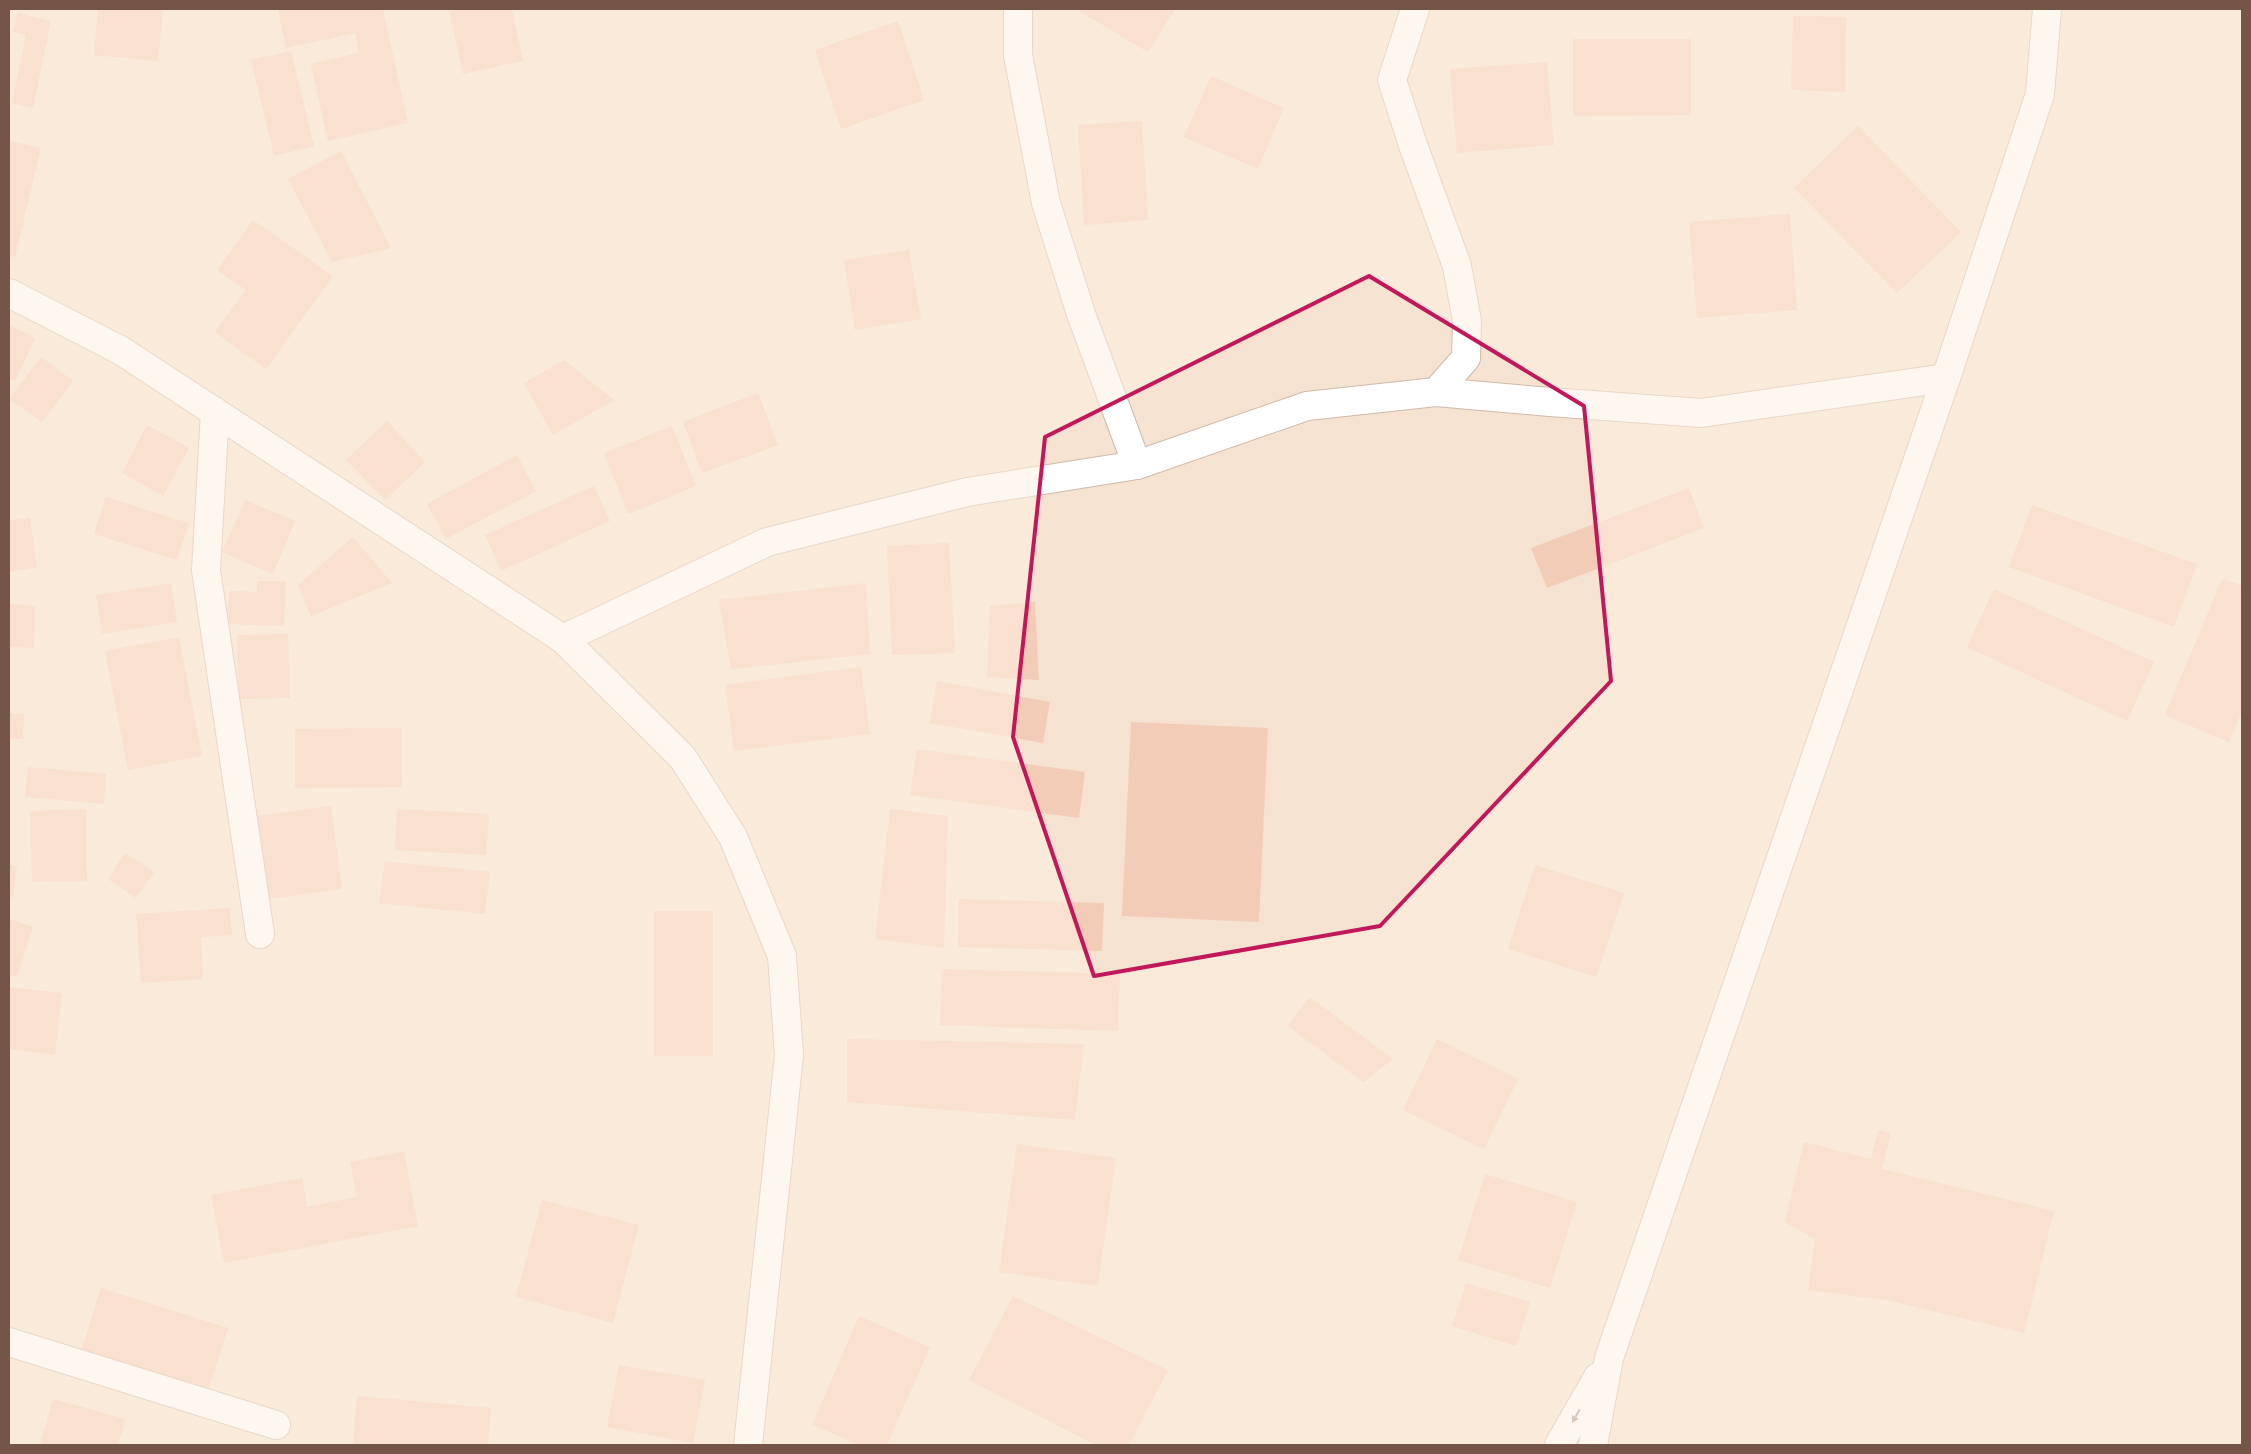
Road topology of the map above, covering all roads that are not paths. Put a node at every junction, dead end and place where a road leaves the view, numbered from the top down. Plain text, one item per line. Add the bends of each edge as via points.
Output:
1 (1018, 9) edge
2 (1415, 9) edge
3 (2047, 9) edge
4 (9, 293) edge
5 (1946, 378) junction
6 (1436, 392) junction
7 (216, 412) junction
8 (1137, 465) junction
9 (563, 639) junction
10 (260, 934) dead end
11 (9, 1342) edge
12 (1609, 1358) junction
13 (276, 1425) dead end
14 (748, 1445) edge
15 (1559, 1445) edge
16 (1593, 1445) edge

1 - 8 street via 1018,55 1046,203 1081,314
2 - 6 street via 1392,80 1457,266 1468,321 1466,358
3 - 5 street via 2040,94
4 - 7 street via 120,350
5 - 6 street via 1701,413
5 - 12 street
6 - 8 street via 1307,406
7 - 9 street
7 - 10 street via 206,570
8 - 9 street via 966,492 767,542
9 - 14 street via 683,758 733,837 782,956 789,1054
11 - 13 street
12 -> 15 street
12 - 16 street

